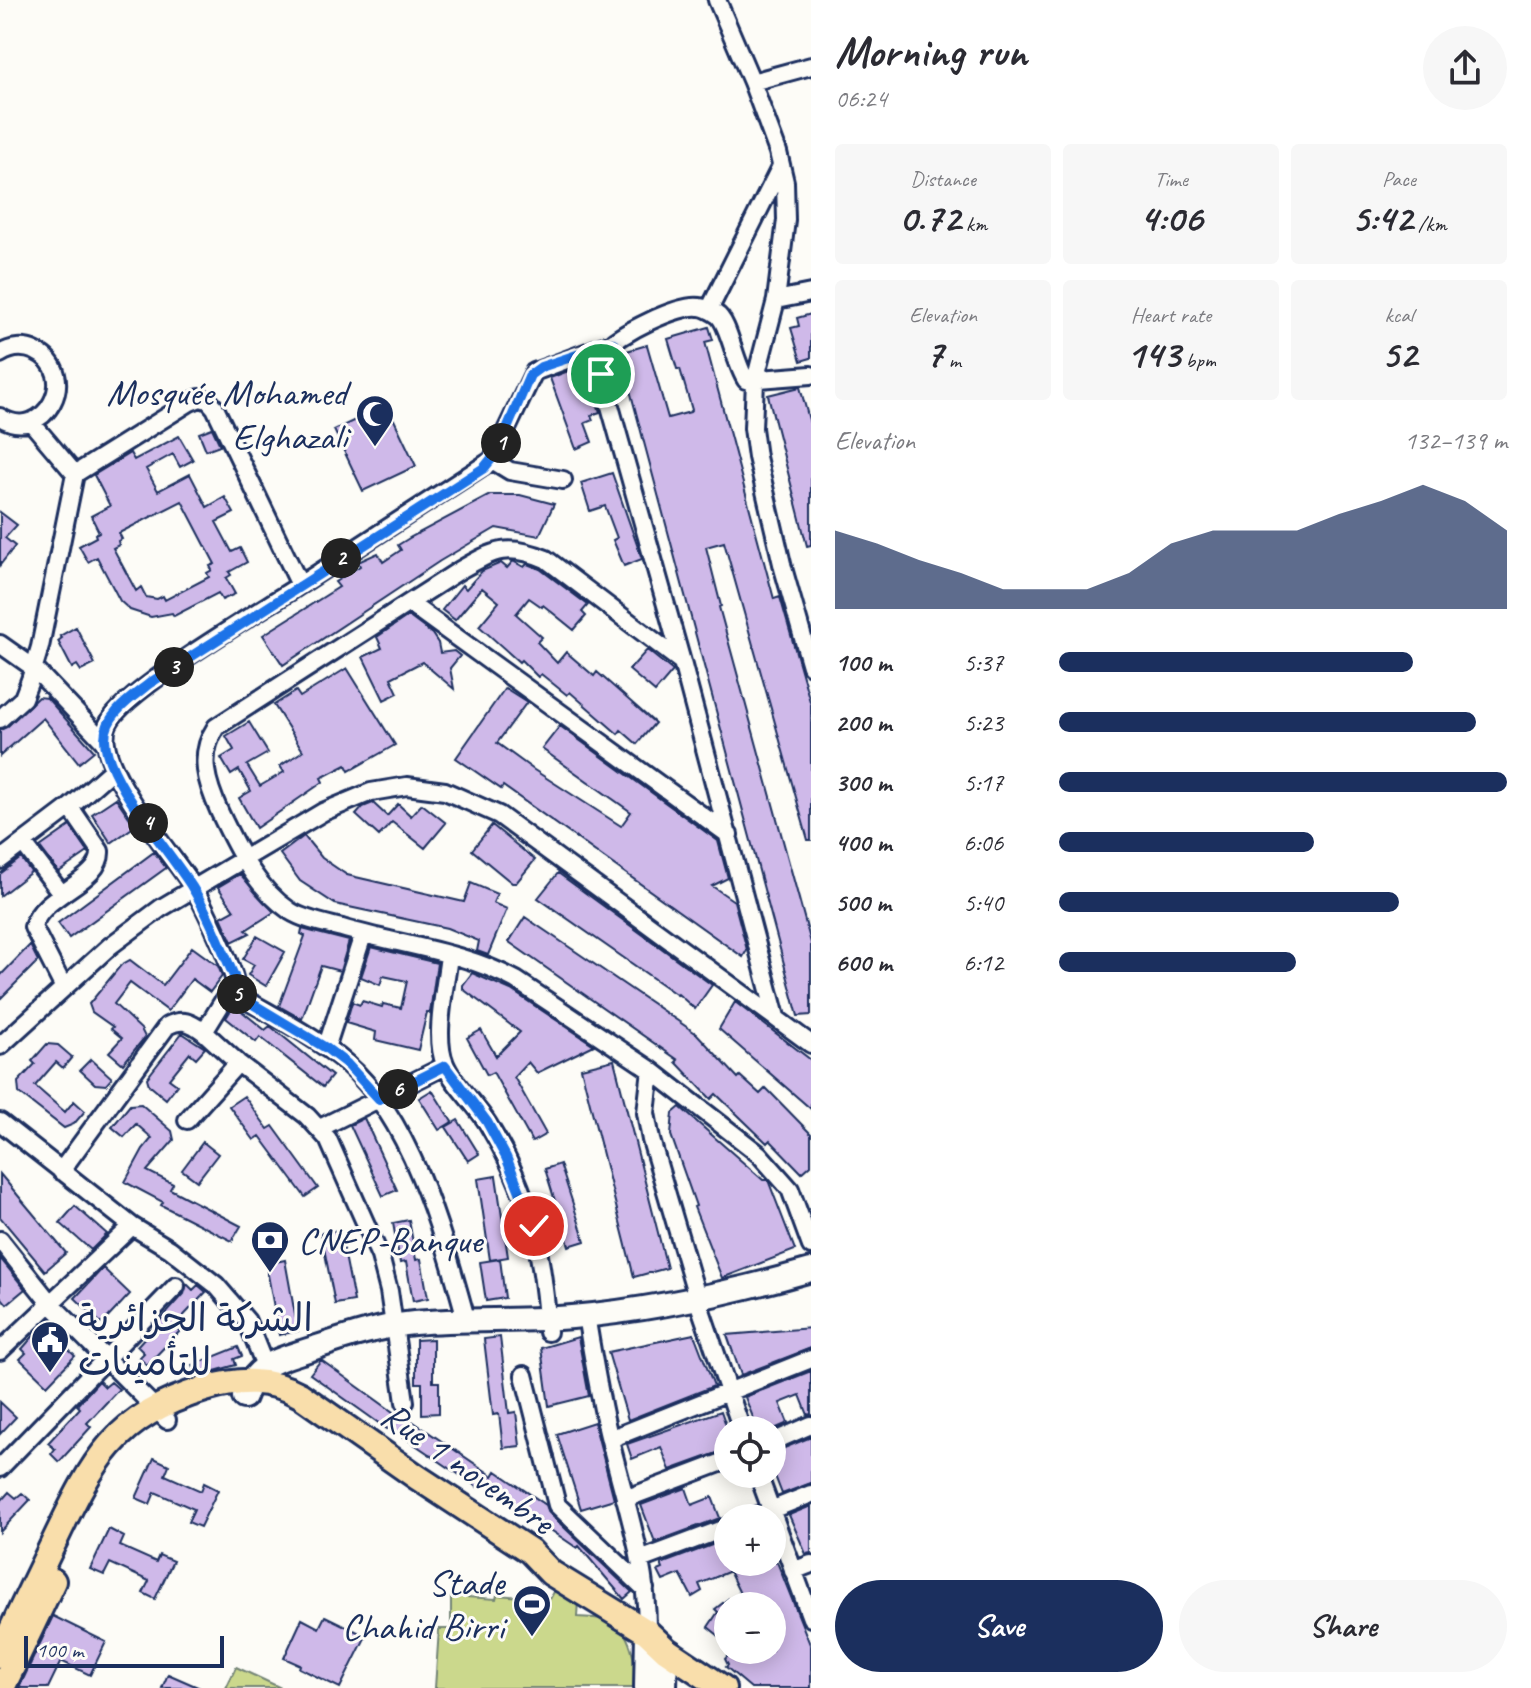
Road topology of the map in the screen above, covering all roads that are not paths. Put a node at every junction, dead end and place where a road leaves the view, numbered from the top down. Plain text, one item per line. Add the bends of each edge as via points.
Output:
1 (717, 0) edge
2 (811, 66) edge
3 (752, 82) junction
4 (781, 166) junction
5 (811, 293) edge
6 (776, 300) junction
7 (709, 310) junction
8 (613, 343) junction
9 (0, 354) edge
10 (811, 375) edge
11 (755, 381) junction
12 (0, 417) edge
13 (31, 422) junction
14 (492, 460) junction
15 (75, 474) junction
16 (563, 480) dead end
17 (300, 585) junction
18 (409, 603) junction
19 (0, 644) edge
20 (682, 662) junction
21 (811, 666) edge
22 (34, 668) junction
23 (0, 719) edge
24 (106, 744) junction
25 (112, 770) junction
26 (70, 807) junction
27 (729, 835) junction
28 (23, 843) junction
29 (242, 859) junction
30 (0, 860) edge
31 (194, 889) junction
32 (61, 893) junction
33 (363, 935) junction
34 (449, 955) junction
35 (63, 986) junction
36 (231, 991) junction
37 (776, 1017) junction
38 (204, 1032) junction
39 (811, 1044) edge
40 (0, 1046) edge
41 (326, 1048) junction
42 (238, 1063) junction
43 (445, 1066) junction
44 (651, 1070) junction
45 (379, 1099) junction
46 (187, 1120) dead end
47 (0, 1122) edge
48 (320, 1128) junction
49 (61, 1171) junction
50 (132, 1226) junction
51 (0, 1240) edge
52 (811, 1246) edge
53 (811, 1270) edge
54 (176, 1286) dead end
55 (811, 1286) edge
56 (50, 1303) junction
57 (699, 1303) junction
58 (467, 1322) junction
59 (588, 1322) junction
60 (547, 1325) junction
61 (395, 1333) junction
62 (0, 1351) edge
63 (104, 1359) junction
64 (811, 1359) edge
65 (524, 1375) dead end
66 (259, 1383) junction
67 (728, 1393) junction
68 (405, 1402) dead end
69 (737, 1416) edge
70 (151, 1419) junction
71 (811, 1425) edge
72 (786, 1436) edge
73 (610, 1439) junction
74 (714, 1465) edge
75 (0, 1468) edge
76 (811, 1494) edge
77 (625, 1499) junction
78 (786, 1505) edge
79 (714, 1532) edge
80 (786, 1552) edge
81 (640, 1560) junction
82 (811, 1564) edge
83 (793, 1571) junction
84 (645, 1589) junction
85 (648, 1606) junction
86 (811, 1618) edge
87 (647, 1632) junction
88 (666, 1650) junction
89 (0, 1655) edge
90 (2, 1688) edge
91 (646, 1688) edge
92 (665, 1688) edge
93 (723, 1688) edge

1 - 3 street
2 - 3 street
3 - 4 street
4 - 6 street via 786,220
4 - 7 street
5 - 6 street
6 - 11 street
7 - 8 street via 699,306 672,312
7 - 11 street via 725,322 737,367 746,380
8 - 14 street via 530,375
8 - 20 street via 603,352 601,374
9 - 13 street via 31,349 53,366 58,379 53,406
10 - 11 street
11 - 21 street via 757,457
12 - 13 street via 18,424
13 - 15 street
14 - 16 street via 510,471
14 - 17 street
15 - 17 street via 190,402 208,400
15 - 22 street
17 - 24 street via 126,702 108,723
18 - 20 street via 484,556 502,549 525,550 546,559
18 - 27 street
18 - 29 street via 216,727 204,766
19 - 22 street
20 - 27 street
22 - 23 street via 23,698
22 - 24 street
24 - 25 street
25 - 26 street
25 - 31 street
26 - 28 street
26 - 32 street via 100,859 90,874
27 - 37 street
28 - 30 street
28 - 32 street
29 - 31 street
29 - 33 street via 292,913
29 - 37 street via 323,812 371,792 407,786 445,791 499,815
31 - 35 street via 161,908
31 - 36 street via 234,976
32 - 35 street via 39,912 33,927
33 - 34 street
33 - 41 street
34 - 43 street via 441,1027
34 - 44 street via 516,980
35 - 40 street
36 - 38 street
36 - 41 street
37 - 39 street
38 - 42 street
38 - 49 street via 189,1022 167,1026
41 - 45 street
42 - 46 street
42 - 48 street
43 - 45 street
43 - 60 street via 487,1122 526,1201 541,1255
44 - 52 street via 772,1167 790,1189
44 - 57 street via 646,1113 651,1140
45 - 48 street
45 - 58 street via 435,1217
47 - 49 street
48 - 61 street via 380,1256
49 - 50 street
50 - 56 street
50 - 66 street via 216,1285 247,1321 256,1340
51 - 56 street
53 - 57 main road
54 - 63 street
55 - 57 main road
56 - 62 street
56 - 63 street
57 - 59 main road
57 - 67 street
58 - 60 main road
58 - 61 main road via 412,1323
59 - 60 main road
59 - 73 street
60 - 61 main road via 424,1336
61 - 66 main road via 376,1328 345,1337
61 - 68 street
63 - 70 street
63 - 75 street
64 - 67 street
65 - 84 street via 557,1505
66 - 70 main road via 217,1385 173,1398
66 - 87 main road, Rue 1 novembre via 281,1384 300,1395 530,1551 551,1573
67 - 69 street
67 - 73 street
70 - 89 main road via 110,1444 82,1482
70 - 90 main road via 96,1488
71 - 72 street
73 - 77 street
74 - 77 street
76 - 78 street
77 - 81 street
79 - 81 street
80 - 83 street
81 - 84 street
82 - 83 street
83 - 86 street
84 - 85 street
85 - 87 street
85 - 88 street
87 - 88 main road, Rue 1 novembre
87 - 91 main road
88 - 92 main road
88 - 93 main road, Rue 1 novembre

